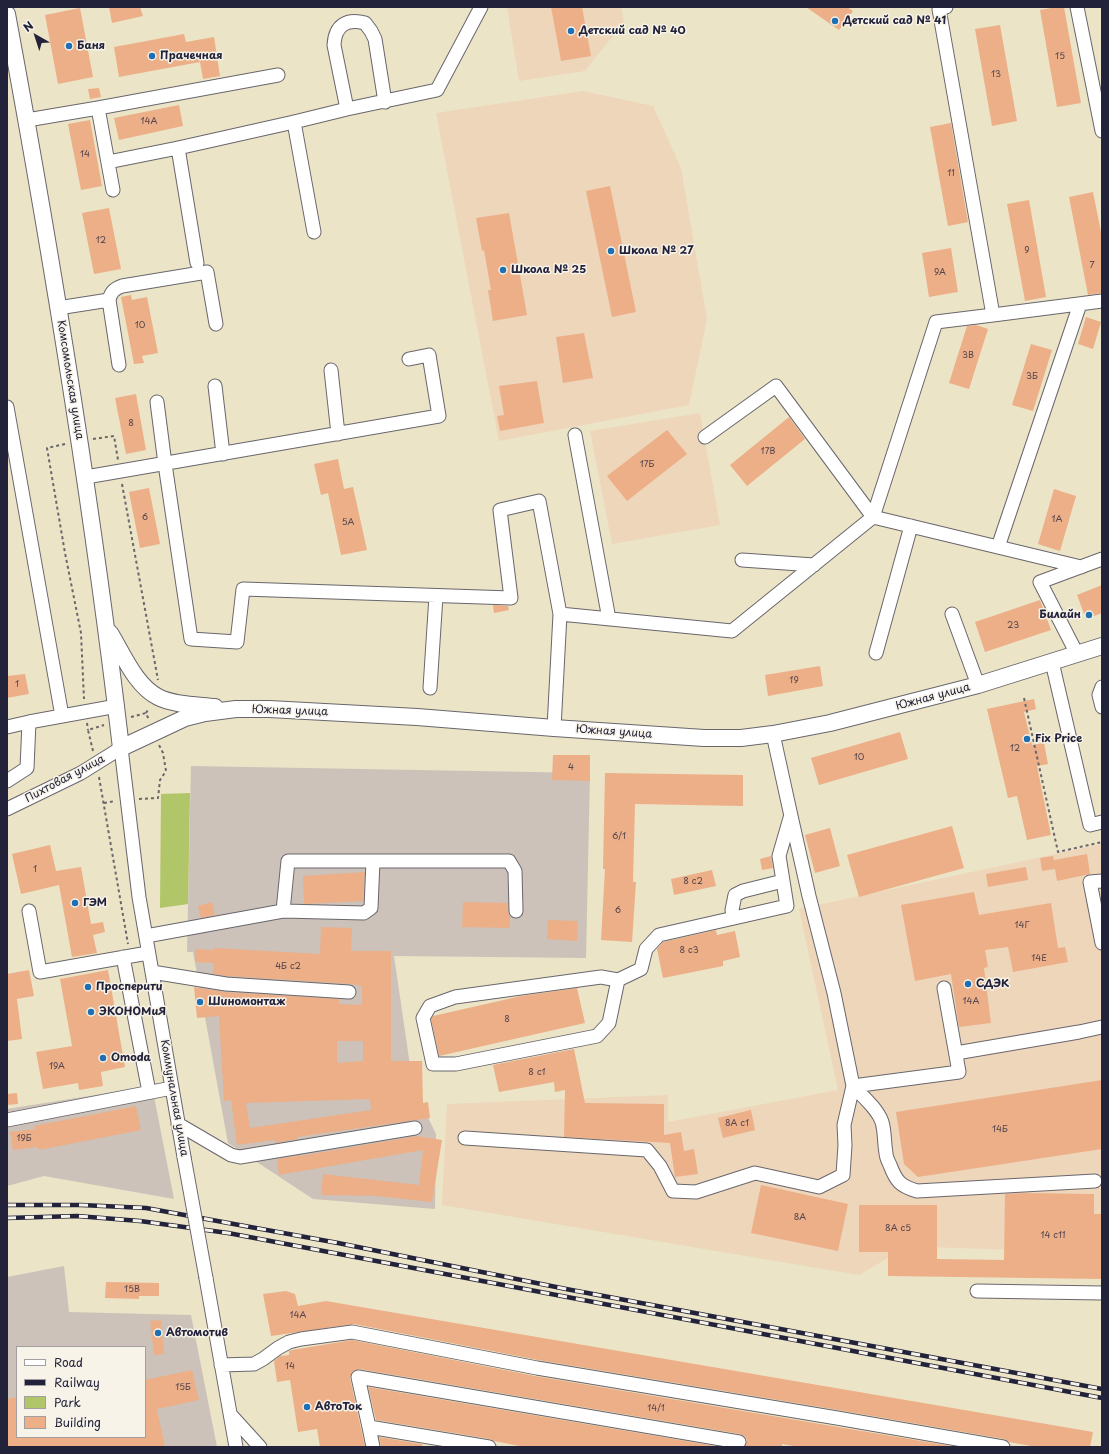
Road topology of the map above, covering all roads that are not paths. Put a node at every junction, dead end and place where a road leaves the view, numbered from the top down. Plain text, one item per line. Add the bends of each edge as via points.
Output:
1 (481, 7) edge
2 (946, 7) edge
3 (1077, 7) edge
4 (7, 14) edge
5 (278, 75) dead end
6 (385, 102) junction
7 (98, 108) junction
8 (347, 109) junction
9 (27, 120) junction
10 (294, 122) junction
11 (1102, 131) edge
12 (178, 148) junction
13 (108, 162) junction
14 (113, 190) dead end
15 (314, 232) dead end
16 (197, 262) dead end
17 (109, 300) junction
18 (1102, 301) edge
19 (1080, 304) junction
20 (58, 308) junction
21 (993, 315) junction
22 (216, 324) dead end
23 (409, 358) dead end
24 (119, 364) dead end
25 (331, 370) dead end
26 (215, 386) dead end
27 (157, 402) dead end
28 (7, 407) edge
29 (338, 434) junction
30 (575, 435) dead end
31 (705, 437) dead end
32 (223, 454) junction
33 (164, 464) junction
34 (86, 477) junction
35 (873, 517) junction
36 (911, 526) junction
37 (998, 547) junction
38 (1102, 558) edge
39 (742, 560) dead end
40 (814, 565) junction
41 (1081, 567) junction
42 (436, 596) junction
43 (560, 614) junction
44 (952, 614) dead end
45 (610, 619) junction
46 (106, 626) junction
47 (1102, 646) edge
48 (876, 653) dead end
49 (1077, 654) junction
50 (1052, 662) junction
51 (978, 685) junction
52 (1102, 687) edge
53 (430, 688) dead end
54 (117, 706) junction
55 (1102, 707) edge
56 (236, 709) junction
57 (62, 716) junction
58 (29, 722) junction
59 (7, 727) edge
60 (554, 728) junction
61 (774, 734) junction
62 (121, 748) junction
63 (7, 781) edge
64 (7, 809) edge
65 (791, 816) junction
66 (1102, 822) edge
67 (373, 861) junction
68 (783, 881) junction
69 (1102, 881) edge
70 (28, 911) dead end
71 (283, 911) junction
72 (516, 911) dead end
73 (734, 918) junction
74 (146, 936) junction
75 (1102, 943) edge
76 (148, 953) junction
77 (126, 957) junction
78 (152, 972) junction
79 (618, 980) junction
80 (944, 988) dead end
81 (350, 992) dead end
82 (1102, 1027) edge
83 (956, 1053) junction
84 (853, 1086) junction
85 (172, 1088) junction
86 (150, 1092) junction
87 (7, 1120) edge
88 (178, 1124) junction
89 (415, 1128) dead end
90 (465, 1138) dead end
91 (1095, 1181) dead end
92 (977, 1292) dead end
93 (1102, 1293) edge
94 (221, 1365) junction
95 (230, 1414) junction
96 (369, 1427) junction
97 (739, 1442) dead end
98 (236, 1447) edge
99 (260, 1447) edge
100 (373, 1447) edge
101 (485, 1447) edge
102 (490, 1447) edge
103 (1003, 1447) edge

1 - 6 street via 437,90
2 - 21 street via 939,9
3 - 11 street
4 - 9 main road, Комсомольская улица
5 - 7 street
6 - 8 street
6 - 8 street via 373,35 365,23 351,21 337,30 334,38
7 - 9 street
7 - 13 street
8 - 10 street
9 - 20 main road, Комсомольская улица
10 - 12 street
10 - 15 street
12 - 13 street
12 - 16 street
13 - 14 street
17 - 20 street
17 - 22 street via 110,294 122,286 207,272
17 - 24 street
18 - 19 street
19 - 21 street
19 - 37 street
20 - 34 main road, Комсомольская улица
21 - 35 street via 936,322
23 - 29 street via 429,355 440,416
25 - 29 street
26 - 32 street
27 - 33 street
28 - 57 street
29 - 32 street
30 - 45 street
31 - 35 street via 776,386
32 - 33 street
33 - 34 street
33 - 42 street via 191,639 237,642 243,589
34 - 46 main road, Комсомольская улица
35 - 36 street
35 - 40 street
36 - 37 street
36 - 48 street
37 - 41 street
38 - 41 street
39 - 40 street
40 - 45 street via 732,631
41 - 49 street via 1040,582
42 - 43 street via 511,598 500,510 539,501
42 - 53 street
43 - 45 street
43 - 60 street
44 - 51 street
46 - 54 main road, Комсомольская улица
46 - 56 main road via 136,676 157,697 173,702
47 - 49 main road, Южная улица
49 - 50 main road, Южная улица
50 - 51 main road, Южная улица
50 - 66 street via 1090,825
51 - 61 main road, Южная улица via 830,724
52 - 55 street via 1099,695
54 - 57 street
54 - 62 main road, Комсомольская улица
56 - 60 main road, Южная улица via 312,711
56 - 62 main road, Южная улица via 185,718
57 - 58 street
58 - 59 street
58 - 63 street via 27,768
60 - 61 main road, Южная улица via 704,738 741,738
61 - 65 street
62 - 64 street, Пихтовая улица via 81,773
62 - 74 street, Коммунальная улица
65 - 68 street via 779,856
65 - 84 street via 834,993
67 - 71 street via 288,861
67 - 71 street via 371,908 364,913
67 - 72 street via 509,861 515,871
68 - 73 street via 735,895 732,906
68 - 73 street via 786,906
69 - 75 street via 1090,882
70 - 77 street via 40,972
71 - 74 street
73 - 79 street via 658,935 646,949 641,969
74 - 76 street, Коммунальная улица
76 - 77 street
76 - 78 street, Коммунальная улица
77 - 86 street
78 - 81 street via 226,984
78 - 85 street, Коммунальная улица
79 - 79 street via 601,977 455,997 430,1006 423,1018 433,1064 456,1064 597,1036 609,1023
80 - 83 street
82 - 83 street
83 - 84 street via 959,1072
84 - 90 street via 844,1125 843,1175 819,1187 755,1173 696,1192 673,1191 660,1166 647,1150
84 - 91 street via 877,1112 885,1135 886,1155 894,1175 899,1183 908,1188 917,1191
85 - 86 street
85 - 88 street, Коммунальная улица
86 - 87 street
88 - 89 street via 231,1155 240,1157
88 - 94 street, Коммунальная улица, bridge
92 - 93 street
94 - 95 street, Коммунальная улица
94 - 103 street via 254,1364 289,1342 352,1332 537,1368
95 - 98 street, Коммунальная улица
95 - 99 street
96 - 97 street via 358,1377
96 - 100 street
96 - 102 street
101 - 102 street

